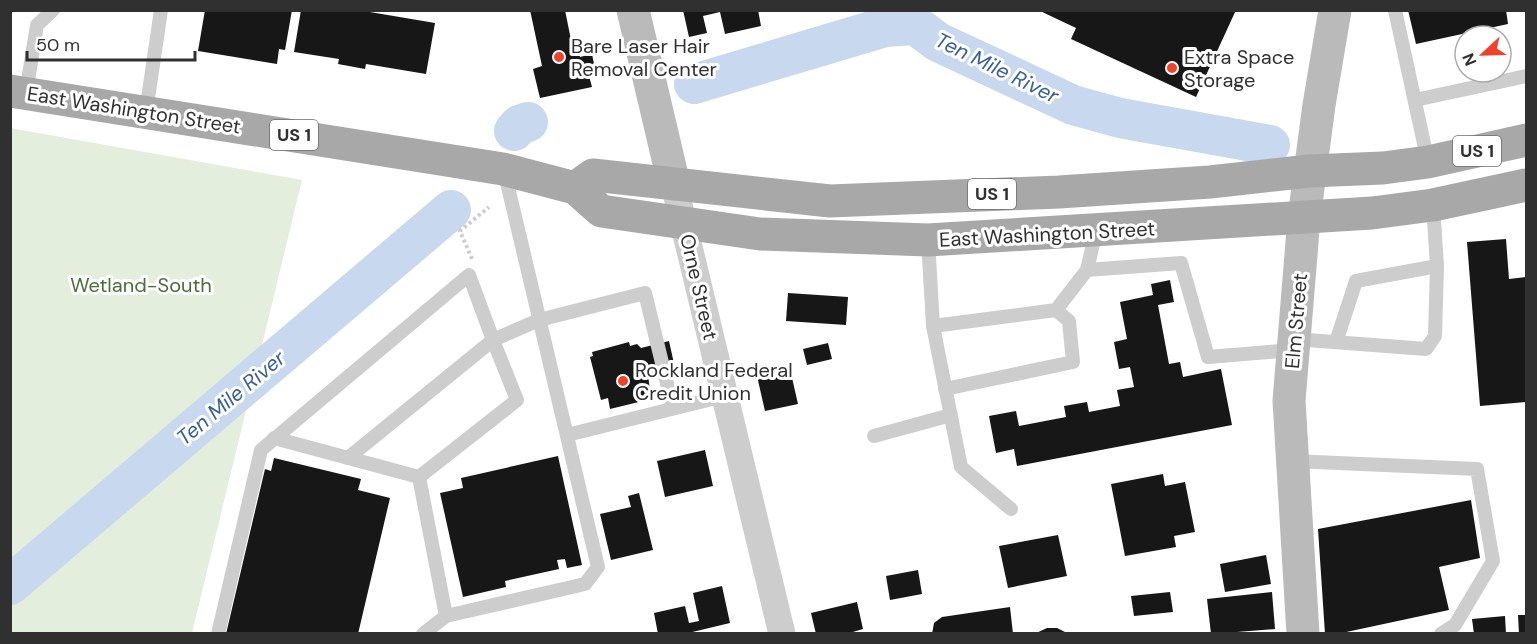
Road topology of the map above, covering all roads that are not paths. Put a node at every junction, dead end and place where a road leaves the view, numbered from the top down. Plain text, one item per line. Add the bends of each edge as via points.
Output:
1 (161, 10) edge
2 (633, 10) edge
3 (1335, 10) edge
4 (1395, 10) edge
5 (50, 13) edge
6 (1527, 76) edge
7 (18, 92) edge
8 (1415, 100) junction
9 (146, 112) junction
10 (1527, 140) edge
11 (1428, 162) junction
12 (504, 169) junction
13 (1310, 171) junction
14 (674, 184) junction
15 (1527, 185) edge
16 (576, 188) junction
17 (1433, 205) junction
18 (1304, 218) junction
19 (684, 224) junction
20 (1096, 231) junction
21 (928, 240) junction
22 (1437, 266) junction
23 (1087, 270) junction
24 (1056, 310) junction
25 (539, 320) junction
26 (933, 326) junction
27 (493, 340) junction
28 (1336, 342) junction
29 (1293, 345) junction
30 (945, 389) junction
31 (724, 396) junction
32 (673, 408) junction
33 (951, 415) junction
34 (567, 435) junction
35 (874, 436) dead end
36 (274, 438) junction
37 (348, 458) junction
38 (1292, 461) junction
39 (419, 477) junction
40 (1011, 509) dead end
41 (446, 616) junction
42 (218, 633) edge
43 (423, 633) edge
44 (782, 633) edge
45 (1303, 633) edge
46 (1441, 633) edge

1 - 9 lane
2 - 14 main road, Orne Street
3 - 13 main road, Elm Street
4 - 8 lane
5 - 7 lane via 37,25
6 - 8 lane
7 - 9 main road, East Washington Street / US 1
8 - 11 lane
9 - 12 main road, East Washington Street / US 1
10 - 11 main road, US 1
11 - 13 main road, US 1
12 - 16 main road, East Washington Street / US 1
12 - 25 lane
13 - 14 main road, US 1 via 1187,184 830,201
13 - 18 main road, Elm Street
14 - 16 main road, US 1 via 593,175
14 - 19 street, Orne Street
15 - 17 main road, East Washington Street / US 1
16 - 19 main road, East Washington Street / US 1 via 601,211
17 - 18 main road, East Washington Street / US 1
17 - 22 lane
18 - 20 main road, East Washington Street / US 1
18 - 29 main road, Elm Street
19 - 21 main road, East Washington Street / US 1 via 760,234
19 - 31 street, Orne Street
20 - 21 main road, East Washington Street / US 1
20 - 23 lane
21 - 26 lane
22 - 28 lane via 1356,281
22 - 28 lane via 1435,336 1426,349
23 - 24 lane
23 - 29 lane via 1181,263 1208,357
24 - 26 lane
24 - 30 lane via 1069,321 1073,362
25 - 27 lane
25 - 32 lane via 645,293
25 - 34 lane
26 - 30 lane
27 - 36 lane via 469,274
27 - 37 lane
27 - 39 lane via 517,400
28 - 29 lane
29 - 38 main road, Elm Street via 1289,400
30 - 33 lane
31 - 32 lane
31 - 44 street, Orne Street
32 - 34 lane
33 - 35 lane
33 - 40 lane via 961,467
34 - 41 lane via 598,567 585,584
36 - 37 lane
36 - 42 lane via 261,450
37 - 39 lane
38 - 45 main road, Elm Street
38 - 46 lane via 1477,469 1493,561 1455,625
39 - 41 lane
41 - 43 lane

